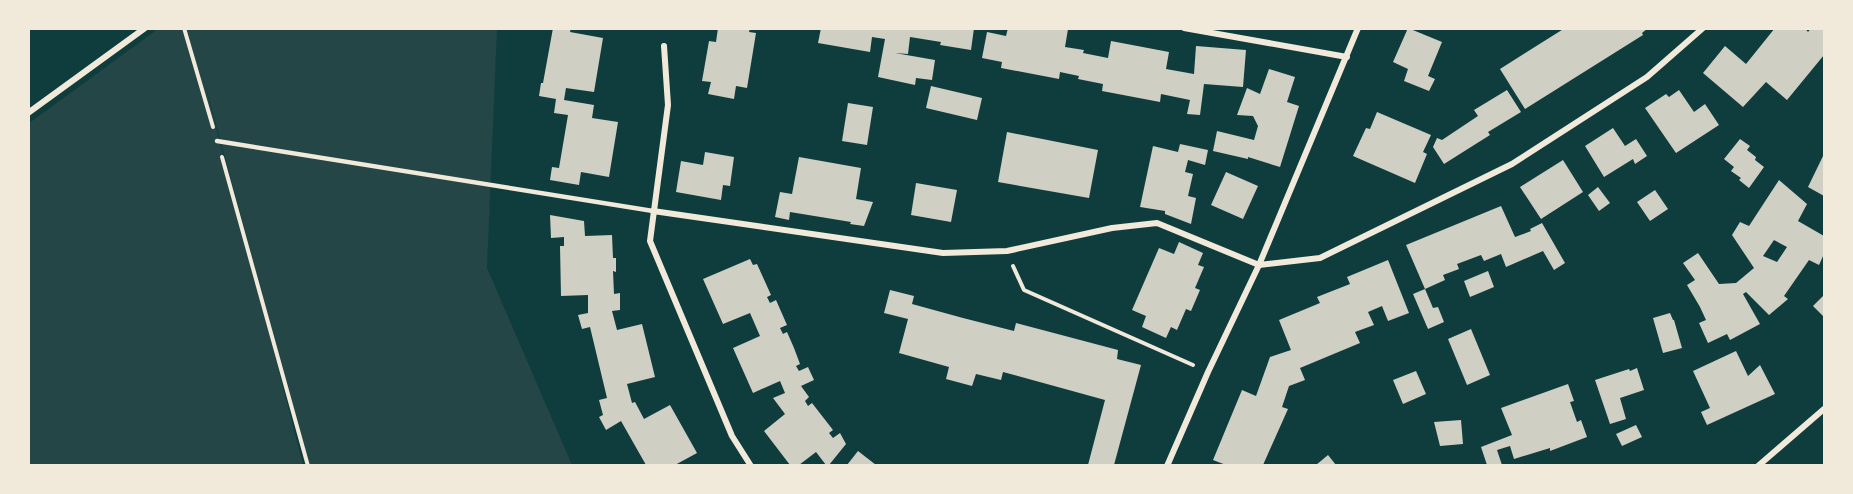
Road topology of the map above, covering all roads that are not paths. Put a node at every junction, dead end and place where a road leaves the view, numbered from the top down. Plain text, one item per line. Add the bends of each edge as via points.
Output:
1 (145, 28) edge
2 (1184, 28) edge
3 (1358, 28) edge
4 (1702, 28) edge
5 (664, 46) dead end
6 (1347, 57) junction
7 (28, 113) edge
8 (217, 141) road end
9 (653, 211) junction
10 (1259, 266) junction
11 (1824, 409) edge
12 (751, 465) edge
13 (1167, 465) edge
14 (1758, 465) edge

1 - 7 street
2 - 6 street
3 - 6 street
4 - 10 street via 1647,77 1512,164 1320,258
5 - 9 street via 668,105
6 - 10 street
8 - 9 lane
9 - 10 street via 944,253 1006,251 1112,228 1157,223
9 - 12 street via 650,241 732,436
10 - 13 street
11 - 14 street

